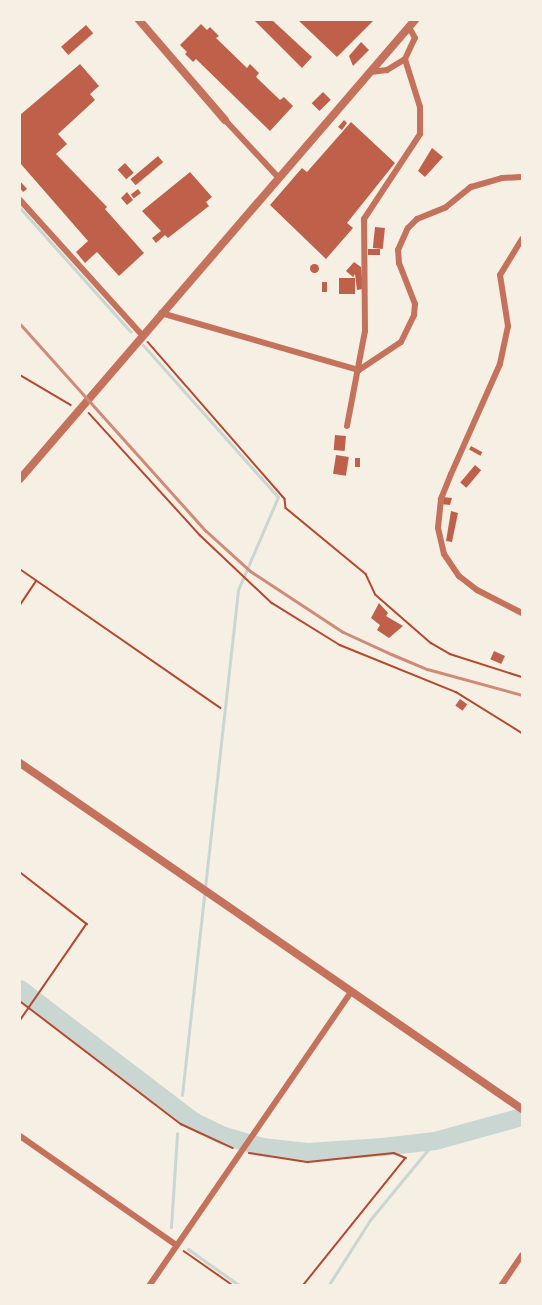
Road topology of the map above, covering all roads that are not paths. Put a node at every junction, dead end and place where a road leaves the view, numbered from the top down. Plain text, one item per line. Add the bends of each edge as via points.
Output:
1 (139, 20) edge
2 (415, 20) edge
3 (409, 27) junction
4 (405, 59) junction
5 (371, 72) junction
6 (225, 120) joint
7 (278, 177) junction
8 (522, 177) edge
9 (20, 200) edge
10 (522, 239) edge
11 (160, 313) junction
12 (141, 334) junction
13 (359, 370) junction
14 (347, 426) dead end
15 (20, 478) edge
16 (522, 613) edge
17 (20, 764) edge
18 (351, 992) junction
19 (522, 1109) edge
20 (20, 1136) edge
21 (176, 1245) junction
22 (522, 1255) edge
23 (148, 1286) edge
24 (501, 1286) edge

1 - 6 street
2 - 3 street
3 - 4 street via 415,38
3 - 5 street
4 - 5 street via 387,70
4 - 13 street via 420,107 420,134 364,219 365,332
5 - 7 street
6 - 7 street
7 - 11 street
8 - 13 street via 471,187 446,207 417,219 408,228 398,250 415,304 414,315 402,342
9 - 12 street
10 - 16 street via 500,275 508,326 500,364 441,499 438,528 444,554 459,576
11 - 12 street
11 - 13 street
12 - 15 street
13 - 14 street
17 - 18 street
18 - 19 street
18 - 21 street
20 - 21 street
21 - 23 street
22 - 24 street

